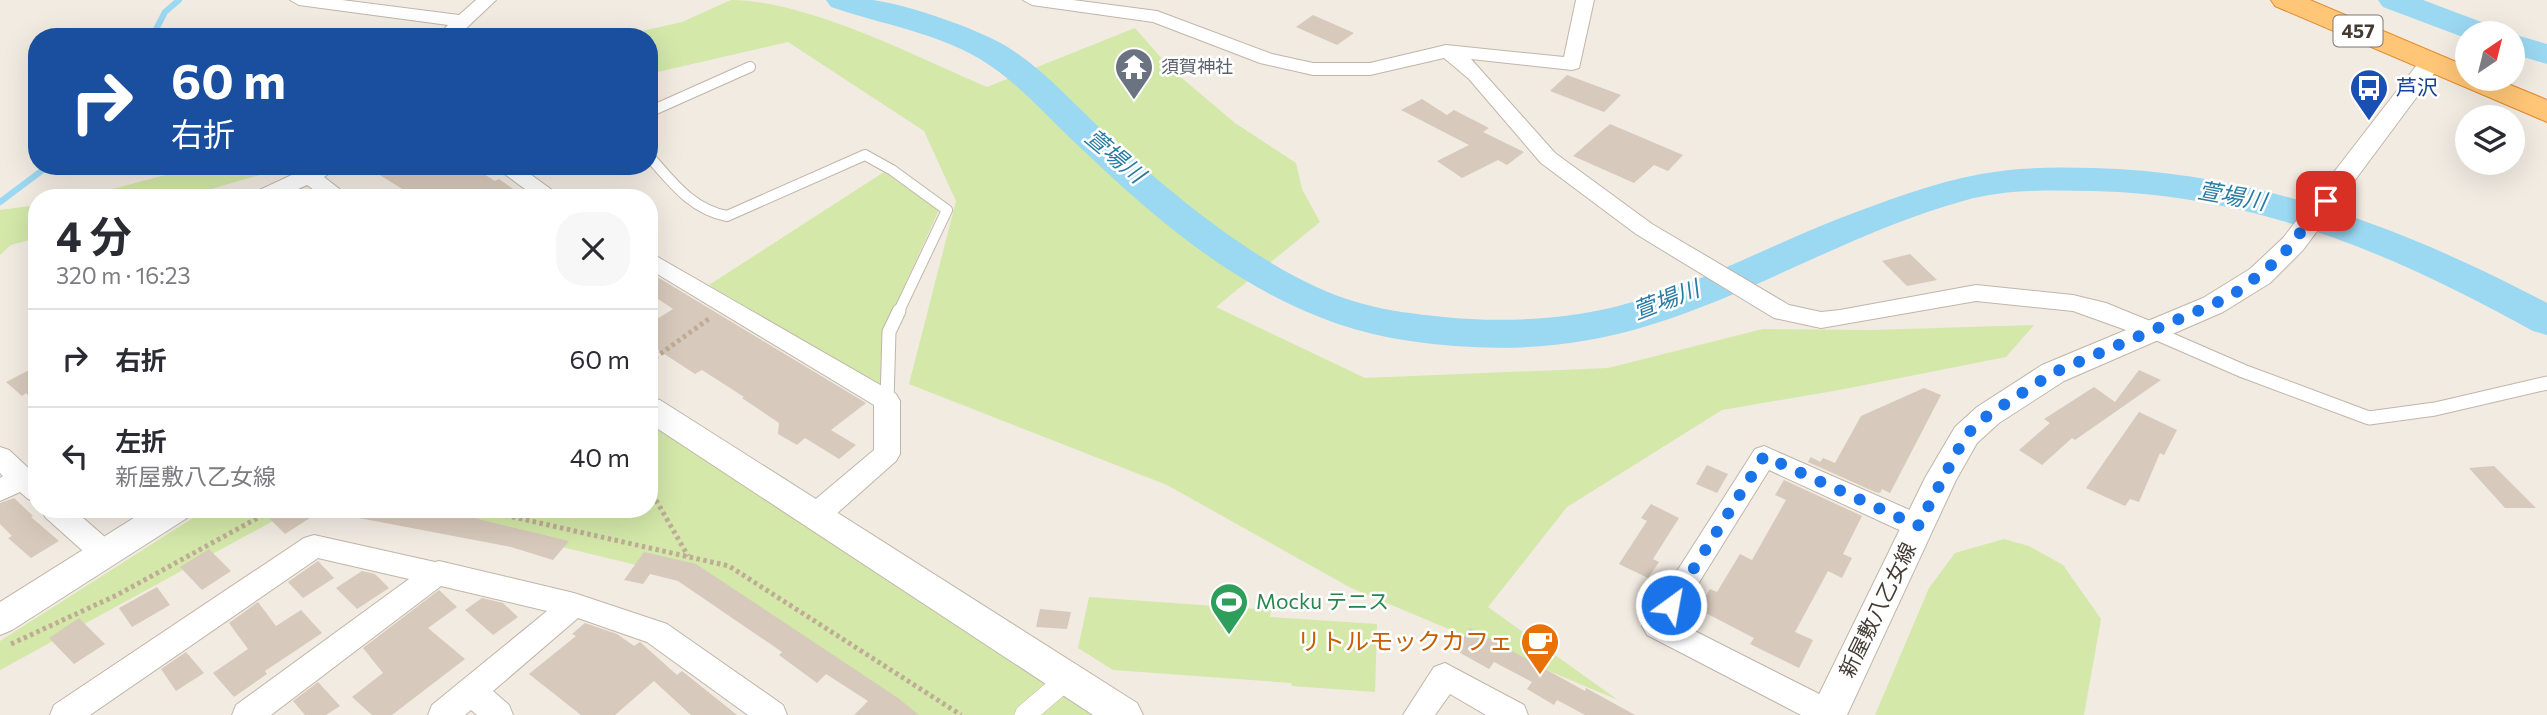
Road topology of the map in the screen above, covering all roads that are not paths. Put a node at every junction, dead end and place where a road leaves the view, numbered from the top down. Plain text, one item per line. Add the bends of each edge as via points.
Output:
1 (299, 0) edge
2 (487, 0) edge
3 (1032, 0) edge
4 (1585, 0) edge
5 (2285, 0) edge
6 (463, 21) junction
7 (456, 28) edge
8 (1446, 51) junction
9 (2431, 62) junction
10 (750, 67) dead end
11 (2455, 72) edge
12 (2499, 91) edge
13 (658, 108) edge
14 (2547, 112) edge
15 (658, 166) edge
16 (310, 175) edge
17 (322, 175) edge
18 (518, 175) edge
19 (280, 189) edge
20 (333, 189) edge
21 (538, 189) edge
22 (658, 264) edge
23 (2151, 331) junction
24 (2547, 383) edge
25 (887, 401) junction
26 (658, 414) edge
27 (0, 457) edge
28 (20, 487) edge
29 (815, 516) junction
30 (65, 518) edge
31 (160, 518) edge
32 (1918, 526) junction
33 (103, 553) junction
34 (439, 572) junction
35 (574, 605) junction
36 (0, 620) edge
37 (1068, 678) junction
38 (472, 691) junction
39 (65, 715) edge
40 (247, 715) edge
41 (443, 715) edge
42 (498, 715) edge
43 (772, 715) edge
44 (1025, 715) edge
45 (1124, 715) edge
46 (1418, 715) edge
47 (1513, 715) edge
48 (1828, 715) edge

1 - 6 street
2 - 6 street
3 - 8 street via 1157,17 1267,58 1313,69 1370,69
4 - 8 street via 1572,64
5 - 9 highway, 457
6 - 7 street
8 - 23 street via 1476,75 1548,158 1663,240 1782,312 1821,320 1976,293 2098,309
9 - 11 highway, 457
9 - 23 street, 新屋敷八乙女線 via 2294,244 2240,290
10 - 13 lane
12 - 14 highway, 457
15 - 25 lane via 695,206 727,216 865,155 947,210 889,332
16 - 19 street
17 - 20 street
18 - 21 street
22 - 25 street
23 - 24 lane via 2369,418 2435,410
23 - 32 street, 新屋敷八乙女線 via 2053,373 1988,415 1966,435
25 - 29 street via 887,454
26 - 29 street
27 - 28 street
29 - 37 street
30 - 33 street
31 - 33 street
32 - 48 street, 新屋敷八乙女線
32 - 48 street via 1764,456 1657,626
33 - 36 street
34 - 35 street
34 - 39 street via 314,545
34 - 40 street
35 - 38 street
35 - 43 street via 657,633
37 - 44 street
37 - 45 street
38 - 41 street
38 - 42 street
46 - 47 street via 1445,676

